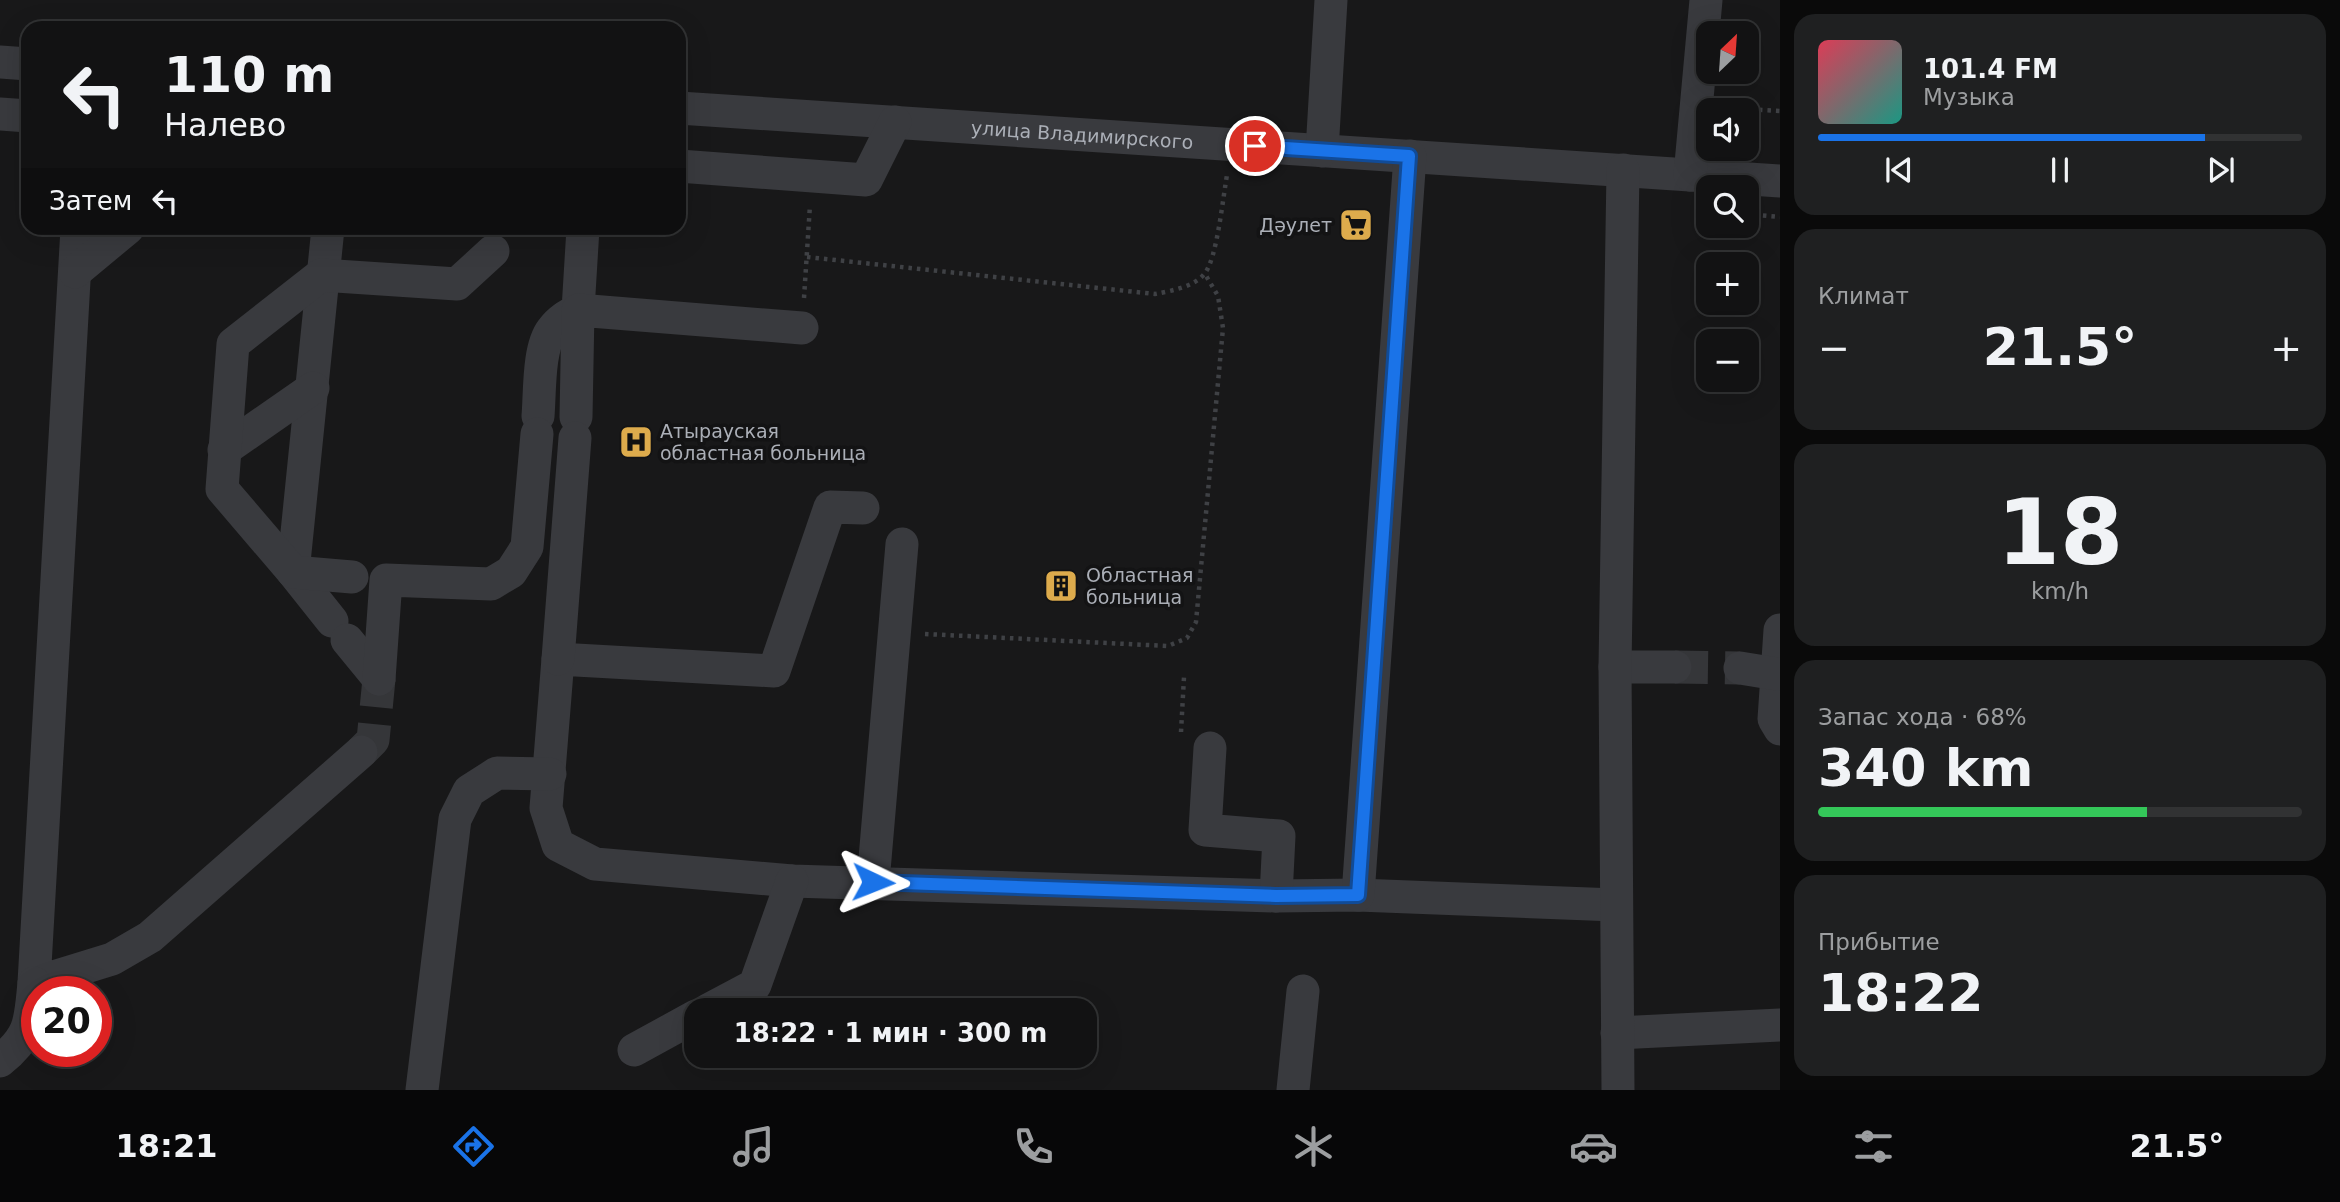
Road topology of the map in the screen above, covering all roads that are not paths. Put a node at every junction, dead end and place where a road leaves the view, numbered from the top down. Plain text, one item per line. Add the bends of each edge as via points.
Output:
1 (1331, 0) edge
2 (1706, 0) edge
3 (0, 62) edge
4 (21, 64) edge
5 (686, 108) edge
6 (0, 114) edge
7 (21, 116) edge
8 (895, 122) junction
9 (1322, 151) junction
10 (1409, 156) junction
11 (686, 167) edge
12 (1623, 170) junction
13 (1690, 175) junction
14 (1780, 181) edge
15 (77, 235) edge
16 (120, 235) edge
17 (327, 235) edge
18 (583, 235) edge
19 (493, 251) dead end
20 (75, 272) junction
21 (321, 275) junction
22 (578, 310) junction
23 (802, 328) road end
24 (313, 388) junction
25 (224, 450) junction
26 (863, 508) dead end
27 (902, 544) dead end
28 (293, 572) junction
29 (352, 577) dead end
30 (1780, 630) edge
31 (558, 659) junction
32 (1615, 667) junction
33 (1675, 667) tunnel mouth
34 (1740, 668) tunnel mouth
35 (1777, 674) junction
36 (1780, 729) edge
37 (1210, 748) road end
38 (361, 752) tunnel mouth
39 (550, 774) junction
40 (792, 881) junction
41 (873, 882) junction
42 (1358, 895) junction
43 (1276, 896) junction
44 (1616, 905) junction
45 (34, 976) edge
46 (57, 976) edge
47 (1303, 991) dead end
48 (731, 998) edge
49 (684, 1023) edge
50 (1780, 1026) edge
51 (1617, 1033) junction
52 (21, 1039) edge
53 (634, 1050) dead end
54 (0, 1060) edge
55 (422, 1090) edge
56 (1293, 1090) edge
57 (1618, 1090) edge

1 - 9 street
2 - 13 street
3 - 4 street
5 - 8 street, улица Владимирского
6 - 7 street
8 - 9 street, улица Владимирского
8 - 11 street via 866,180
9 - 10 street, улица Владимирского
10 - 12 street, улица Владимирского
10 - 42 street
12 - 13 street, улица Владимирского
12 - 32 street
13 - 14 street, улица Владимирского
15 - 20 street
16 - 20 street
17 - 21 street
18 - 22 street
19 - 21 street via 457,284
20 - 45 street
21 - 24 street
21 - 25 street via 233,344
22 - 23 street
22 - 28 street via 550,331 544,350 527,547 511,572 491,584 386,580 379,679
22 - 31 street via 576,427
24 - 25 street
24 - 28 street
25 - 28 street via 222,489
26 - 31 street via 830,507 774,671
27 - 41 street
28 - 29 street
30 - 35 street
31 - 39 street
32 - 33 street
32 - 44 street
34 - 35 street
35 - 36 street via 1774,719
37 - 43 street via 1205,830 1279,836
38 - 46 street via 150,937 112,959
39 - 40 street via 546,808 558,845 595,864
39 - 55 street via 497,773 469,791 455,819
40 - 41 street
40 - 48 street via 755,985
41 - 43 street
42 - 43 street
42 - 44 street
44 - 51 street
47 - 56 street
49 - 53 street
50 - 51 street
51 - 57 street
52 - 54 street

